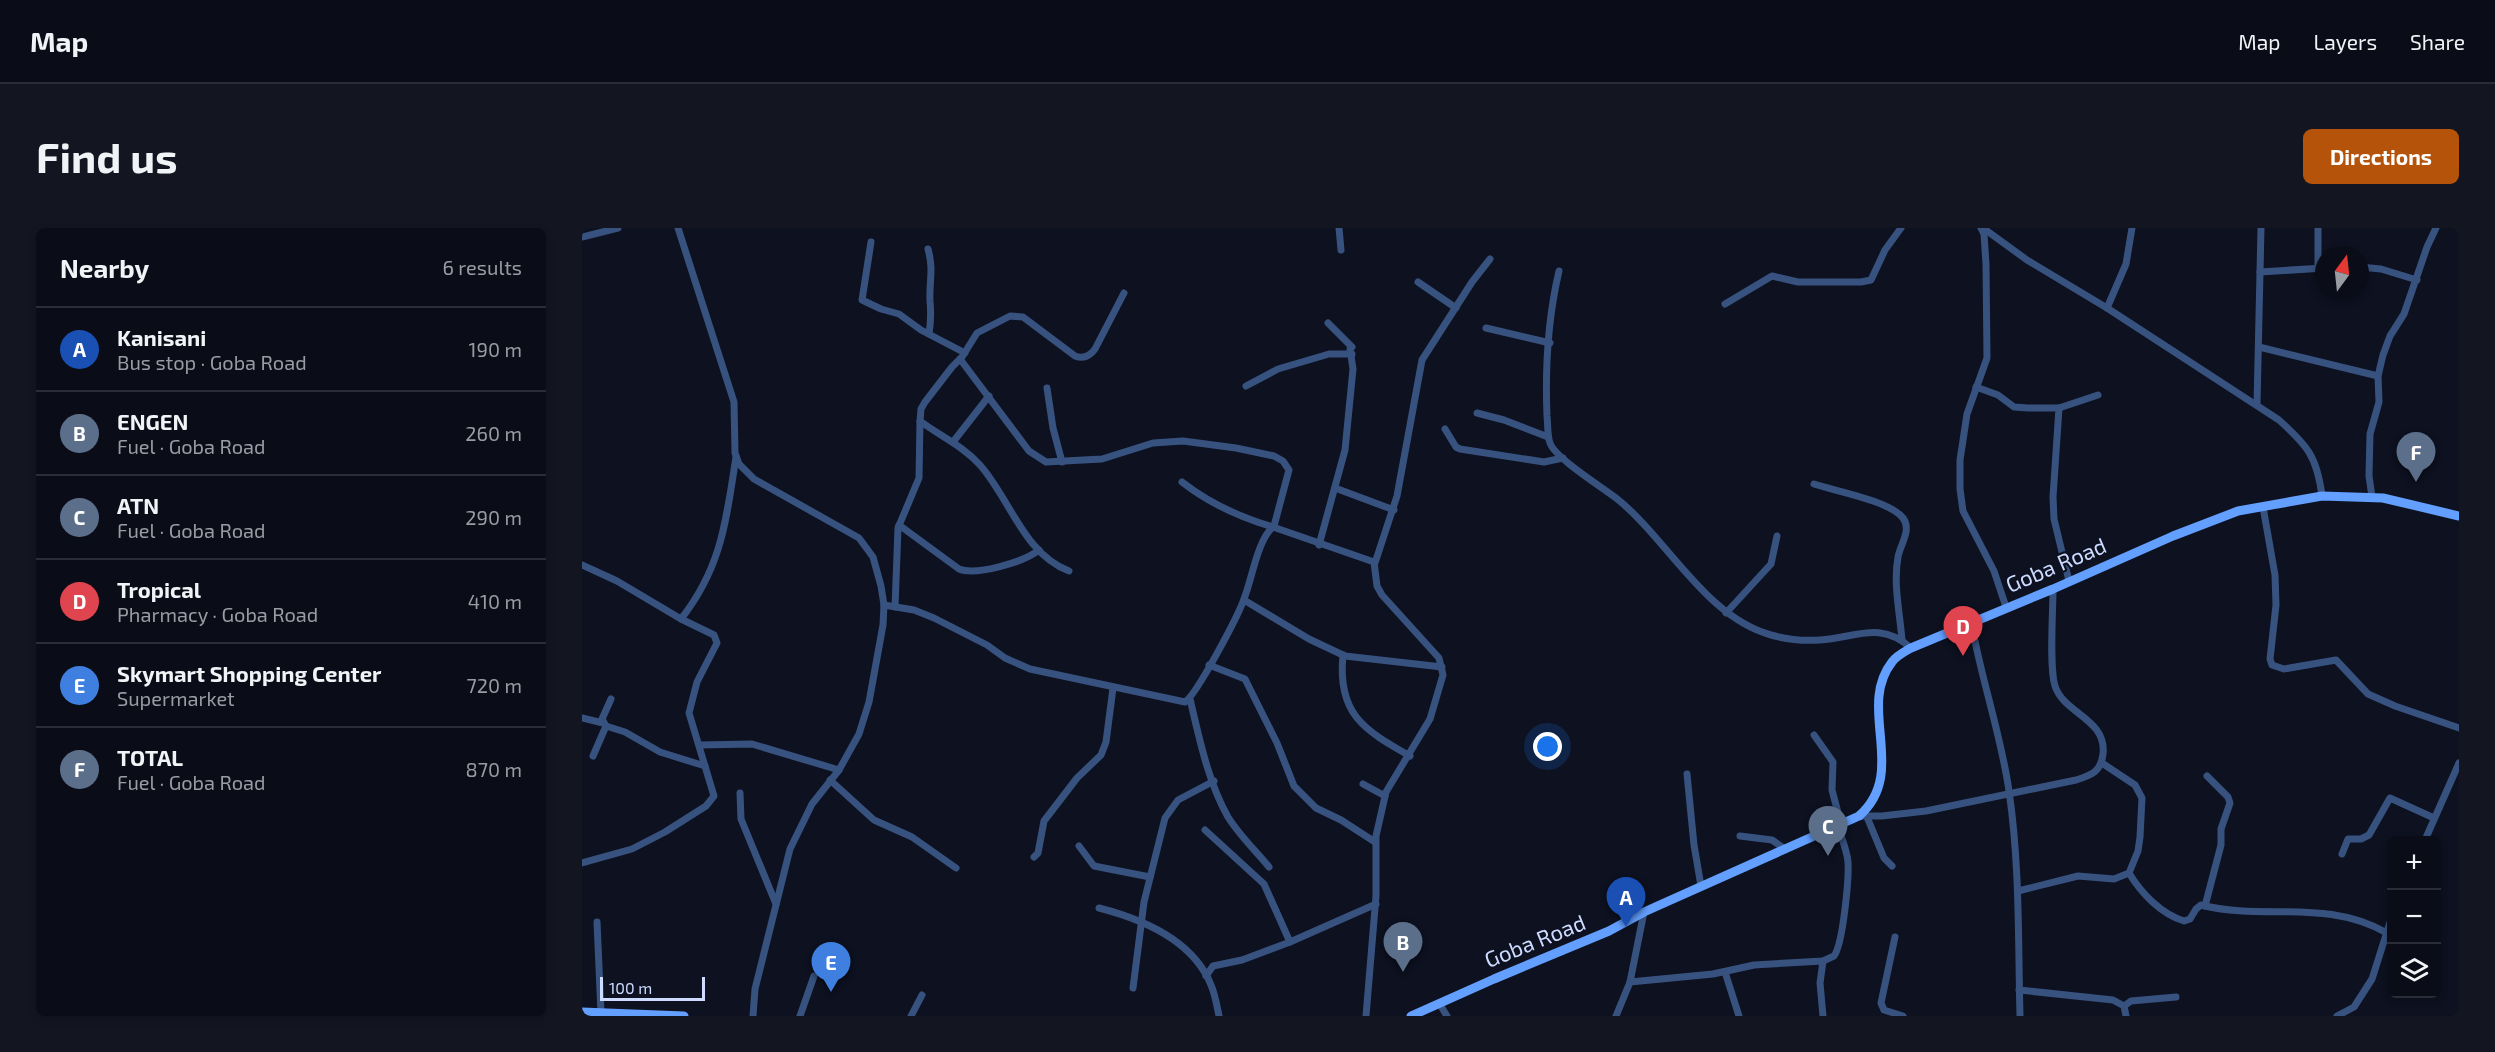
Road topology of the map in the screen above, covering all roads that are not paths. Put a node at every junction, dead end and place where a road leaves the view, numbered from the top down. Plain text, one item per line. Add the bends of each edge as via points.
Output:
1 (618, 228) edge
2 (678, 228) edge
3 (1339, 228) edge
4 (1901, 228) edge
5 (1982, 228) edge
6 (2132, 228) edge
7 (2261, 228) edge
8 (2318, 228) edge
9 (2436, 228) edge
10 (582, 237) edge
11 (871, 242) dead end
12 (2319, 246) edge
13 (928, 249) dead end
14 (1341, 250) dead end
15 (1490, 260) dead end
16 (2315, 268) edge
17 (2369, 268) edge
18 (1559, 271) dead end
19 (2260, 272) junction
20 (2417, 280) junction
21 (1418, 282) dead end
22 (1124, 293) dead end
23 (1725, 304) dead end
24 (1456, 308) junction
25 (2107, 308) junction
26 (1328, 322) dead end
27 (1486, 328) dead end
28 (928, 334) junction
29 (1550, 343) junction
30 (2259, 347) junction
31 (1352, 354) junction
32 (963, 356) junction
33 (2378, 376) junction
34 (1246, 386) dead end
35 (1976, 387) junction
36 (1047, 388) dead end
37 (2098, 395) dead end
38 (989, 396) junction
39 (2258, 405) junction
40 (2059, 408) junction
41 (1477, 413) dead end
42 (920, 421) junction
43 (1445, 429) dead end
44 (1548, 437) junction
45 (953, 442) junction
46 (736, 457) junction
47 (1563, 458) junction
48 (1062, 462) junction
49 (1182, 482) dead end
50 (1814, 484) dead end
51 (1335, 488) junction
52 (2322, 496) junction
53 (2372, 497) junction
54 (2262, 507) junction
55 (1394, 510) junction
56 (2459, 516) edge
57 (899, 525) junction
58 (1273, 527) junction
59 (1777, 536) dead end
60 (1319, 545) junction
61 (1040, 550) junction
62 (1375, 563) junction
63 (582, 565) edge
64 (1069, 571) dead end
65 (2069, 581) junction
66 (2053, 589) junction
67 (1244, 600) junction
68 (884, 605) junction
69 (895, 607) junction
70 (2006, 607) junction
71 (1726, 612) junction
72 (681, 619) junction
73 (1971, 621) junction
74 (1902, 640) junction
75 (1911, 648) junction
76 (1343, 655) junction
77 (1209, 665) junction
78 (1442, 667) junction
79 (1113, 688) junction
80 (610, 699) dead end
81 (1190, 699) junction
82 (582, 718) edge
83 (605, 724) junction
84 (2459, 728) edge
85 (1814, 735) dead end
86 (700, 745) junction
87 (593, 756) dead end
88 (1410, 756) junction
89 (2459, 762) edge
90 (2102, 763) junction
91 (705, 766) junction
92 (838, 770) junction
93 (1687, 774) dead end
94 (2207, 777) dead end
95 (830, 780) junction
96 (1214, 782) junction
97 (1363, 784) dead end
98 (740, 792) dead end
99 (2010, 794) junction
100 (1385, 796) junction
101 (1863, 817) junction
102 (2434, 818) junction
103 (1839, 825) junction
104 (1205, 830) dead end
105 (1740, 836) dead end
106 (2427, 836) edge
107 (1375, 842) junction
108 (1079, 846) dead end
109 (1785, 849) junction
110 (2342, 854) dead end
111 (1034, 858) dead end
112 (582, 863) edge
113 (1892, 866) dead end
114 (1269, 867) dead end
115 (956, 868) dead end
116 (2129, 873) junction
117 (1150, 877) junction
118 (1701, 886) junction
119 (2018, 891) junction
120 (776, 904) junction
121 (1376, 904) junction
122 (2205, 906) junction
123 (1099, 908) dead end
124 (1644, 912) junction
125 (1141, 921) junction
126 (597, 922) dead end
127 (2387, 933) joint
128 (1895, 937) dead end
129 (1290, 942) junction
130 (1823, 961) junction
131 (1725, 972) junction
132 (814, 976) dead end
133 (1206, 976) junction
134 (1630, 982) junction
135 (1133, 988) dead end
136 (2019, 990) junction
137 (922, 995) dead end
138 (2176, 997) dead end
139 (1438, 1003) junction
140 (2124, 1006) junction
141 (582, 1012) edge
142 (601, 1013) junction
143 (2347, 1014) edge
144 (684, 1016) edge
145 (753, 1016) edge
146 (800, 1016) edge
147 (911, 1016) edge
148 (1219, 1016) edge
149 (1366, 1016) edge
150 (1412, 1016) edge
151 (1447, 1016) edge
152 (1616, 1016) edge
153 (1739, 1016) edge
154 (1823, 1016) edge
155 (1903, 1016) edge
156 (2020, 1016) edge
157 (2126, 1016) edge
158 (2337, 1016) edge

1 - 10 street
2 - 46 street via 734,402
3 - 14 street
4 - 23 street via 1872,279 1798,282 1772,276
5 - 25 street
5 - 35 street via 1988,346
6 - 25 street via 2126,264
7 - 19 street
8 - 12 street
9 - 20 street
11 - 28 street via 862,300 899,314
13 - 28 street via 933,275
15 - 24 street
16 - 19 street
17 - 20 street
18 - 29 street via 1552,302
19 - 30 street
20 - 33 street via 2404,314 2385,346
21 - 24 street
22 - 32 street via 1089,355 1075,356 1017,315 977,333
24 - 55 street via 1422,360
25 - 39 street
26 - 31 street via 1352,347
27 - 29 street
28 - 32 street
29 - 44 street
30 - 33 street
30 - 39 street
31 - 34 street via 1329,354 1278,369
31 - 51 street via 1345,450
32 - 38 street
32 - 42 street via 923,404
33 - 53 street via 2379,402 2370,434
35 - 40 street via 1998,395 2014,407
35 - 70 street via 1963,436 1961,500
36 - 48 street
37 - 40 street
38 - 45 street
38 - 48 street via 1035,456 1049,463
39 - 52 street via 2304,442 2319,470
40 - 65 street via 2054,519
41 - 44 street
42 - 45 street
42 - 57 street via 918,481
43 - 47 street via 1460,449 1544,462
44 - 47 street
45 - 61 street via 984,470
46 - 68 street via 754,479 859,538 873,557
46 - 72 street via 717,558 695,602
47 - 71 street via 1620,501
48 - 58 street via 1102,459 1147,444 1176,441 1274,456 1289,470
49 - 58 street via 1226,510
50 - 74 street via 1892,510 1905,521 1907,530 1896,572
51 - 55 street
51 - 60 street
52 - 53 main road, Goba Road
52 - 54 main road, Goba Road
53 - 56 main road, Goba Road
54 - 65 main road, Goba Road via 2206,523
54 - 84 street via 2275,575 2272,665 2284,669 2336,660 2368,694
55 - 62 street
57 - 61 street via 958,569 969,572 1014,562
57 - 69 street
58 - 60 street
58 - 67 street via 1262,545
59 - 71 street via 1771,564
60 - 62 street
61 - 64 street via 1052,563
62 - 78 street via 1382,595 1430,647
63 - 72 street
65 - 66 main road, Goba Road
66 - 70 main road, Goba Road
66 - 90 street via 2054,682 2059,696 2100,733 2104,746
67 - 76 street
67 - 77 street
68 - 69 street
68 - 92 street via 869,702 859,734
69 - 79 street via 934,618 1030,669
70 - 73 main road, Goba Road
71 - 74 street via 1740,623 1777,637 1819,640 1874,631
72 - 86 street via 717,637 689,706 690,722
73 - 75 main road, Goba Road
73 - 99 street
74 - 75 street
75 - 101 main road, Goba Road via 1893,659 1881,683 1881,780
76 - 78 street
76 - 88 street via 1341,676 1354,717
77 - 81 street
77 - 107 street via 1245,680 1300,793 1316,808
78 - 88 street via 1434,708
79 - 81 street via 1179,702
79 - 111 street via 1101,757 1077,778 1044,821
80 - 83 street via 602,719
81 - 96 street
82 - 83 street
83 - 87 street
83 - 91 street via 660,752
85 - 103 street via 1833,762 1832,790
86 - 91 street
86 - 92 street via 752,744
88 - 100 street
89 - 102 street
90 - 99 street via 2093,774
90 - 116 street via 2135,785 2142,798 2138,851
91 - 112 street via 714,794 706,806 643,844
92 - 95 street
93 - 118 street
94 - 122 street via 2228,796 2230,803
95 - 115 street via 874,820 912,837
95 - 120 street via 793,841
96 - 114 street via 1229,817
96 - 117 street via 1181,797 1172,806
97 - 100 street
98 - 120 street via 741,819
99 - 101 street via 1926,812
99 - 119 street
100 - 107 street
101 - 103 main road, Goba Road
101 - 113 street
102 - 106 street
102 - 110 street via 2390,798 2369,835 2348,839
103 - 109 main road, Goba Road
103 - 130 street via 1848,877 1837,950
104 - 129 street via 1263,884
105 - 109 street via 1772,840
107 - 121 street
108 - 117 street via 1095,866
109 - 118 main road, Goba Road
116 - 119 street via 2114,879 2078,876
116 - 122 street via 2153,902 2180,920 2188,921 2199,906
117 - 125 street
118 - 124 main road, Goba Road
119 - 136 street
120 - 145 street via 755,989
121 - 129 street
121 - 149 street
122 - 127 street via 2232,911 2347,916
123 - 125 street
124 - 134 street
124 - 139 main road, Goba Road via 1609,931
125 - 133 street via 1184,949
125 - 135 street
126 - 142 street
127 - 143 street via 2372,979
128 - 155 street via 1881,1003 1884,1010
129 - 133 street via 1242,960 1217,964
130 - 131 street via 1754,965
130 - 154 street
131 - 134 street
131 - 153 street
132 - 146 street
133 - 148 street
134 - 152 street
136 - 140 street via 2105,998
136 - 156 street
137 - 147 street
138 - 140 street via 2131,1001
139 - 150 main road, Goba Road
139 - 151 street
140 - 157 street
141 - 142 main road
142 - 144 main road
143 - 158 street

